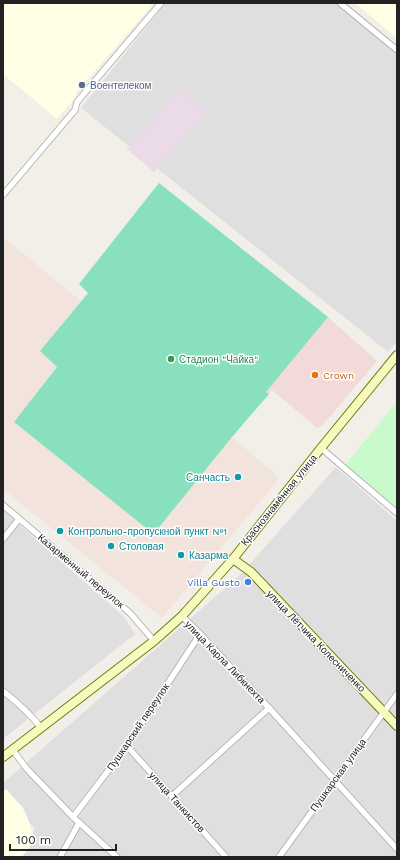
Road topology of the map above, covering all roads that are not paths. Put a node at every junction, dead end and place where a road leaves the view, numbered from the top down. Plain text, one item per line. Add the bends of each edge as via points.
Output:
1 (161, 3) edge
2 (340, 3) edge
3 (397, 50) edge
4 (3, 195) edge
5 (397, 355) edge
6 (321, 448) junction
7 (3, 505) edge
8 (397, 513) edge
9 (19, 519) junction
10 (3, 539) edge
11 (234, 559) junction
12 (182, 616) junction
13 (200, 634) junction
14 (154, 641) junction
15 (3, 691) edge
16 (397, 694) edge
17 (269, 708) junction
18 (384, 712) junction
19 (397, 726) edge
20 (41, 728) junction
21 (127, 746) junction
22 (12, 750) junction
23 (3, 757) edge
24 (335, 780) junction
25 (172, 796) junction
26 (73, 818) junction
27 (79, 823) junction
28 (397, 849) edge
29 (60, 857) edge
30 (117, 857) edge
31 (226, 857) edge
32 (279, 857) edge

1 - 4 street via 92,83 77,102 75,110
2 - 3 street
5 - 6 street, Краснознамённая улица
6 - 8 street
6 - 11 street, Краснознамённая улица
7 - 9 street, Казарменный переулок
9 - 10 street
9 - 14 street, Казарменный переулок via 130,613
11 - 12 street, Краснознамённая улица
11 - 18 street, улица Лётчика Колесниченко via 251,572
12 - 13 street, улица Карла Либкнехта
12 - 14 street, Краснознамённая улица
13 - 17 street, улица Карла Либкнехта
13 - 21 street, Пушкарский переулок
14 - 20 street, Краснознамённая улица
15 - 20 street via 34,718
16 - 18 street, Пушкарская улица
17 - 24 street, улица Карла Либкнехта
17 - 25 street, улица Карла Либкнехта
18 - 19 street, улица Лётчика Колесниченко
18 - 24 street, Пушкарская улица
20 - 22 street, Краснознамённая улица
21 - 25 street, улица Танкистов
21 - 26 street, Пушкарский переулок
22 - 23 street, Краснознамённая улица
22 - 26 street
24 - 28 street, улица Карла Либкнехта
24 - 32 street, Пушкарская улица
25 - 31 street, улица Танкистов
26 - 27 street
27 - 29 street
27 - 30 street

